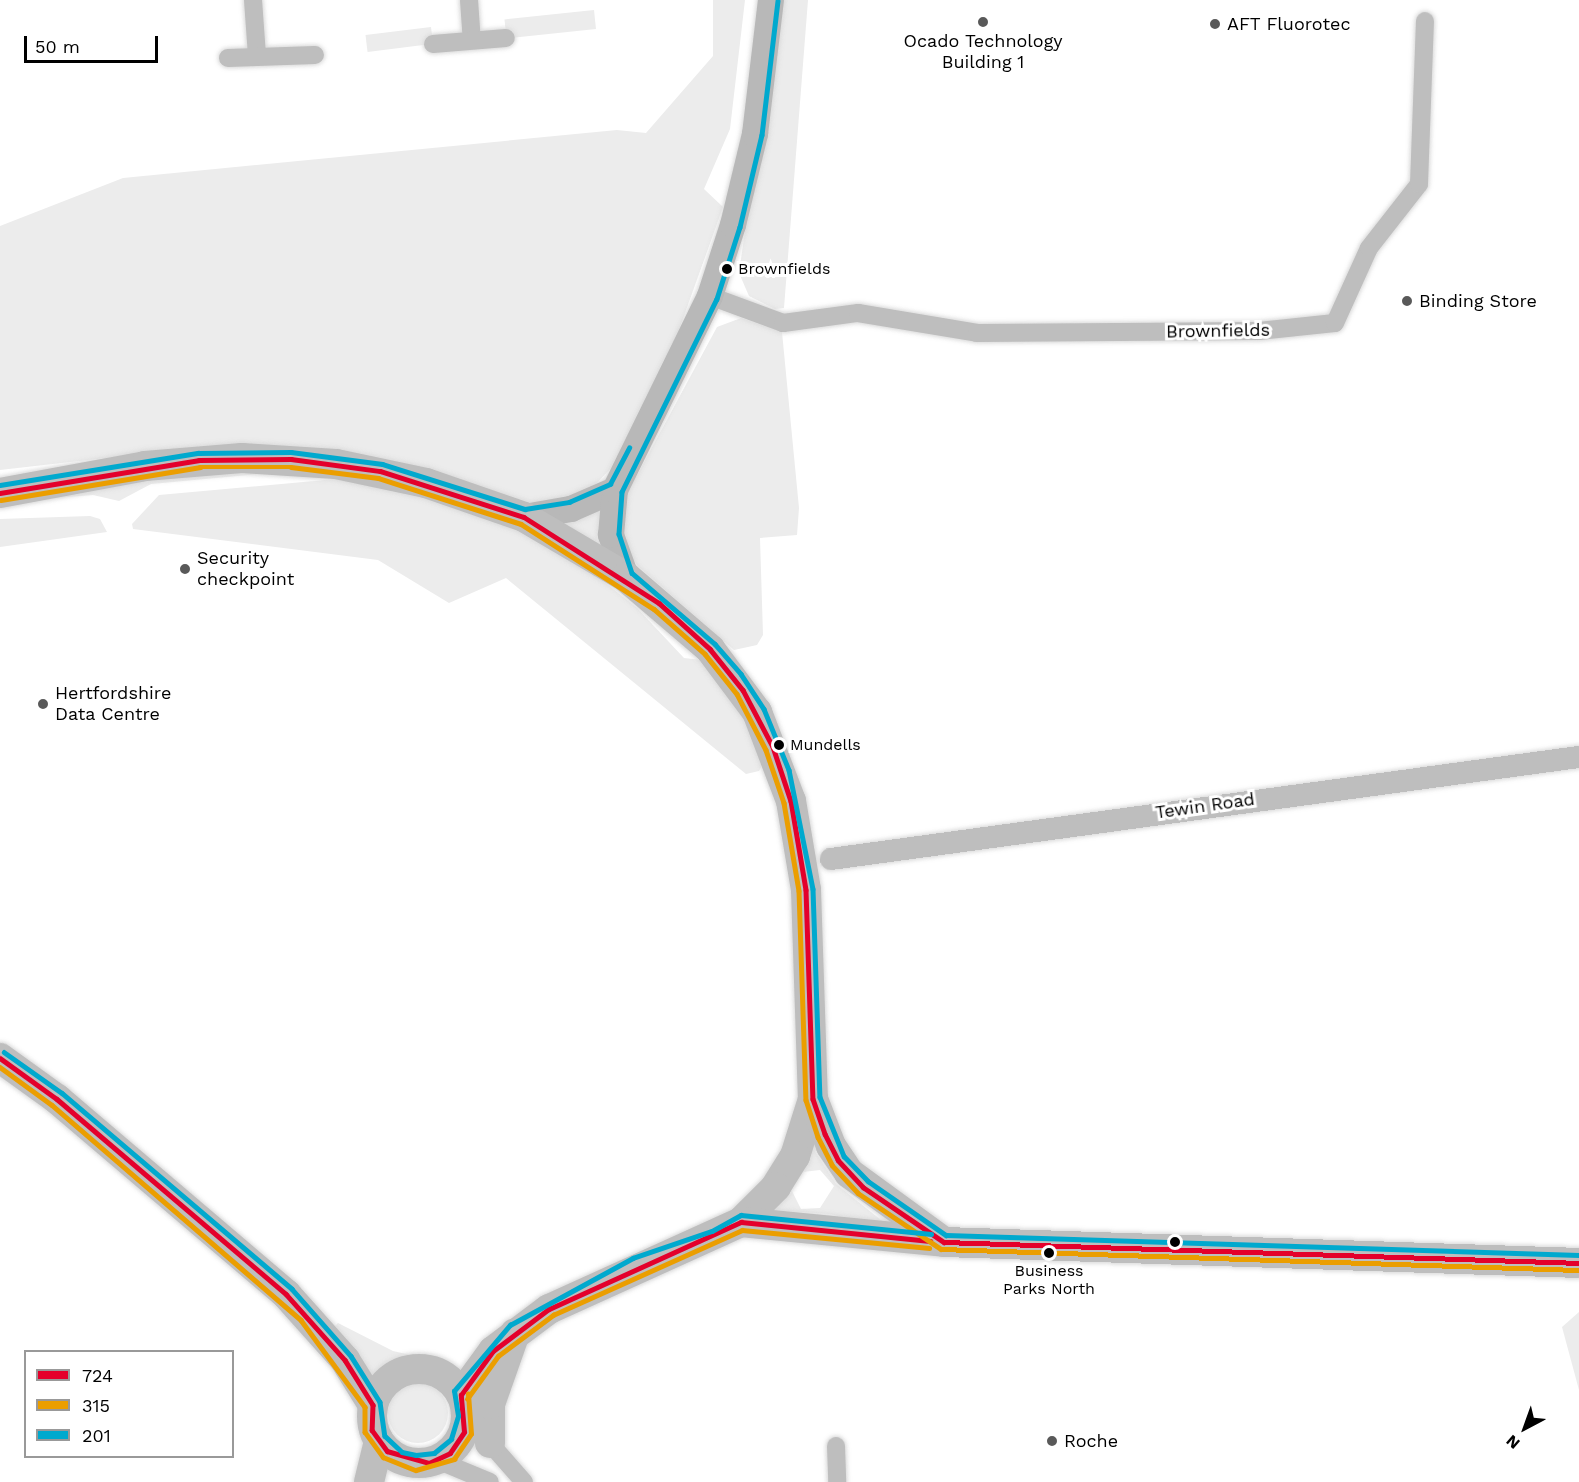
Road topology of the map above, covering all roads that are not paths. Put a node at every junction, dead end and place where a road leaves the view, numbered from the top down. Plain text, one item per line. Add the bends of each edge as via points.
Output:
1 (254, 0) edge
2 (468, 0) edge
3 (771, 0) edge
4 (1425, 21) dead end
5 (506, 38) dead end
6 (472, 39) junction
7 (433, 44) dead end
8 (257, 56) junction
9 (315, 56) dead end
10 (228, 58) dead end
11 (710, 296) junction
12 (615, 490) junction
13 (0, 493) edge
14 (524, 518) junction
15 (626, 577) junction
16 (1579, 757) edge
17 (800, 840) junction
18 (831, 859) junction
19 (806, 890) junction
20 (0, 1058) edge
21 (813, 1099) junction
22 (741, 1222) junction
23 (944, 1242) junction
24 (1579, 1263) edge
25 (515, 1330) junction
26 (373, 1405) junction
27 (464, 1406) junction
28 (379, 1441) junction
29 (490, 1443) junction
30 (836, 1446) dead end
31 (416, 1468) edge
32 (369, 1482) edge
33 (490, 1482) edge
34 (524, 1482) edge
35 (837, 1482) edge

1 - 8 street
2 - 6 street
3 - 11 main road via 755,134
4 - 11 street, Brownfields via 1419,184 1369,248 1335,323 1259,331 977,333 858,313 783,323
5 - 6 street
6 - 7 street
8 - 9 street
8 - 10 street
11 - 12 main road
12 - 14 main road via 571,509
12 - 15 main road via 610,535
13 - 14 main road via 188,461 291,459 380,471
14 - 15 main road
15 - 17 main road via 710,649 743,690 779,764
16 - 18 street, Tewin Road
17 - 18 street
17 - 19 main road
18 - 19 street
19 - 21 main road
20 - 26 main road via 57,1099 286,1294 345,1360
21 - 22 main road via 790,1164
21 - 23 main road via 831,1146 849,1173
22 - 23 main road
22 - 25 main road via 592,1286
23 - 24 main road
25 - 27 main road
25 - 29 main road via 490,1404
26 - 27 main road via 380,1386 413,1368 438,1373
26 - 28 main road via 372,1430
27 - 29 street
27 - 31 main road via 458,1443
28 - 31 main road via 398,1459
28 - 32 main road
29 - 34 street
30 - 35 street
31 - 33 street

